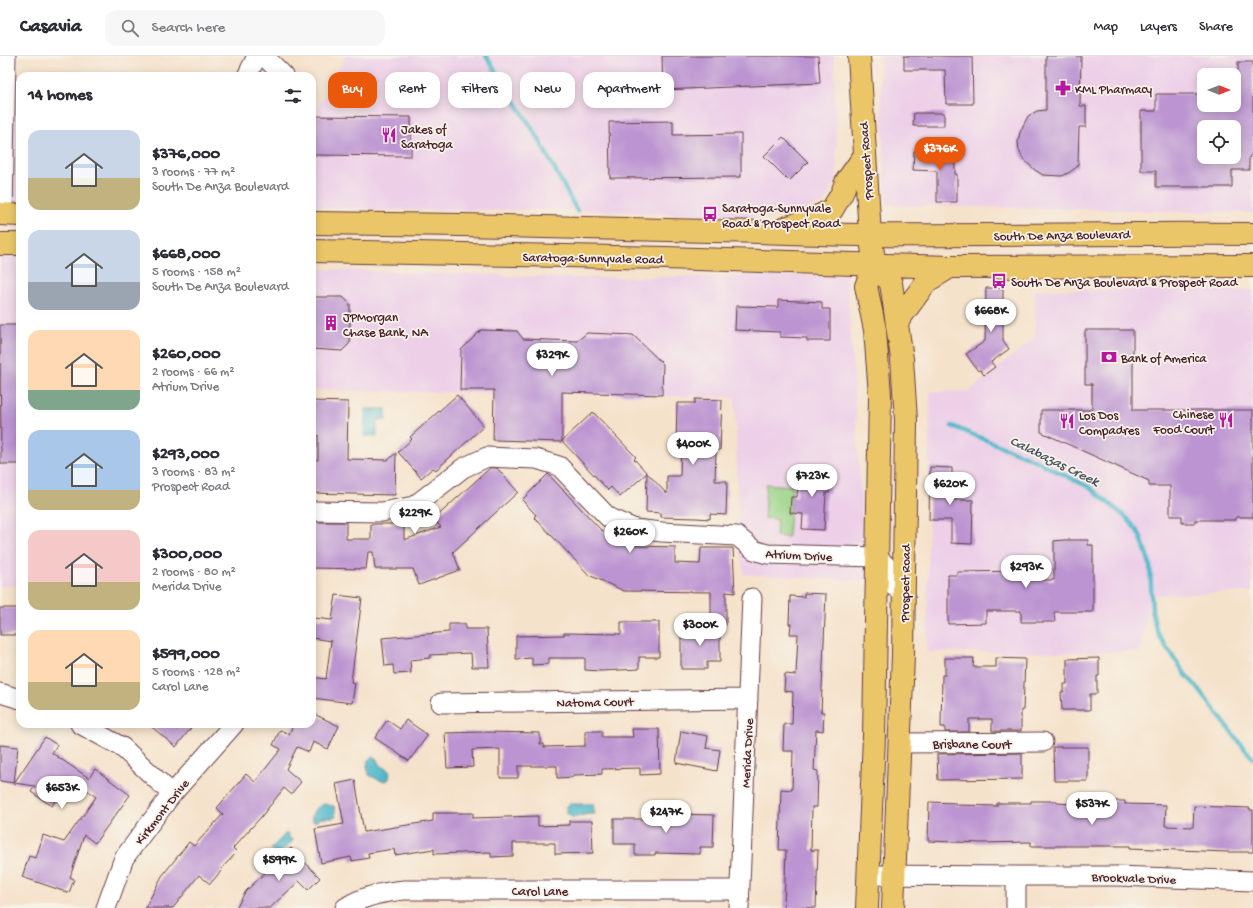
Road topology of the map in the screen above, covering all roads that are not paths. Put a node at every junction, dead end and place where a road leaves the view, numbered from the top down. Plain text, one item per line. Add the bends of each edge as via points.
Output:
1 (6, 56) edge
2 (257, 56) edge
3 (264, 56) edge
4 (859, 56) edge
5 (249, 72) edge
6 (280, 72) edge
7 (13, 106) edge
8 (864, 155) junction
9 (8, 215) edge
10 (316, 223) edge
11 (775, 232) junction
12 (1253, 234) edge
13 (870, 235) junction
14 (0, 244) edge
15 (16, 244) edge
16 (316, 251) edge
17 (1251, 264) edge
18 (875, 265) junction
19 (950, 267) junction
20 (897, 322) junction
21 (316, 511) edge
22 (876, 557) junction
23 (904, 593) junction
24 (752, 598) dead end
25 (0, 693) edge
26 (16, 698) edge
27 (748, 699) junction
28 (441, 703) dead end
29 (87, 728) edge
30 (230, 728) edge
31 (1043, 742) dead end
32 (900, 743) junction
33 (172, 794) junction
34 (868, 875) junction
35 (894, 875) junction
36 (1016, 876) junction
37 (1253, 881) edge
38 (739, 899) edge
39 (106, 908) edge
40 (344, 908) edge
41 (867, 908) edge
42 (893, 908) edge
43 (1016, 908) edge

1 - 7 street
2 - 5 street
3 - 6 street
4 - 8 main road, Prospect Road
7 - 9 street
8 - 11 main road via 832,210
8 - 13 main road, Prospect Road
10 - 11 main road
11 - 13 main road
12 - 13 main road, South De Anza Boulevard
13 - 18 main road, Prospect Road
14 - 15 main road
16 - 18 main road, Saratoga-Sunnyvale Road
17 - 19 main road
18 - 19 main road
18 - 20 main road, Prospect Road via 891,283
18 - 22 main road via 866,286 879,363
19 - 20 main road via 927,281
20 - 23 main road, Prospect Road via 906,412
21 - 22 street, Atrium Drive via 382,512 414,506 463,468 487,457 536,459 559,466 609,518 635,529 737,536 754,550 767,554
22 - 23 street via 886,563 890,570 892,585
22 - 34 main road via 874,736
23 - 32 main road, Prospect Road
24 - 27 street, Merida Drive
25 - 26 street
27 - 28 street, Natoma Court
27 - 38 street, Merida Drive
29 - 33 street via 122,747
30 - 33 street, Kirkmont Drive
31 - 32 street, Brisbane Court
32 - 35 main road, Prospect Road
33 - 39 street, Kirkmont Drive via 124,858
34 - 35 street, Brookvale Drive
34 - 41 main road
35 - 36 street, Brookvale Drive
35 - 42 main road, Prospect Road
36 - 37 street, Brookvale Drive via 1116,876
36 - 43 street
38 - 40 street, Carol Lane via 404,890 381,892

